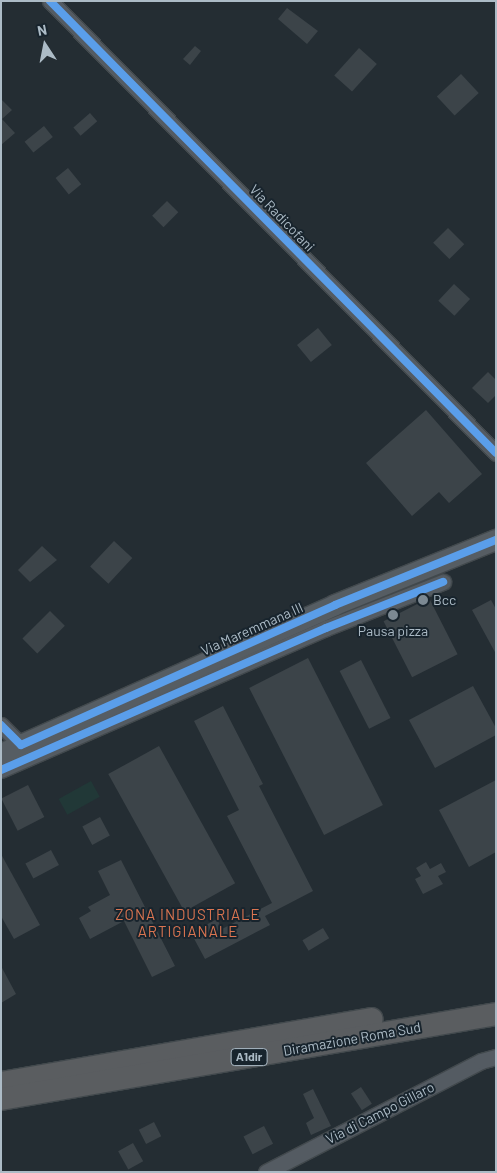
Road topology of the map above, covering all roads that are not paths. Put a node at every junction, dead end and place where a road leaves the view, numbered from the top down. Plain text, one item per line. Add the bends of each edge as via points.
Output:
1 (50, 1) edge
2 (496, 452) edge
3 (496, 540) edge
4 (443, 582) dead end
5 (1, 725) edge
6 (21, 746) junction
7 (1, 754) edge
8 (1, 770) edge
9 (496, 998) edge
10 (496, 1014) edge
11 (496, 1057) edge
12 (1, 1083) edge
13 (1, 1099) edge
14 (266, 1172) edge

1 - 2 street, Via Radicofani
3 - 6 main road, Via Maremmana III via 335,605
4 - 8 street via 326,628
5 - 6 street
6 - 7 main road, Via Maremmana III
9 - 12 highway, Diramazione Roma Sud / A1dir
10 - 13 highway, Diramazione Roma Sud / A1dir
11 - 14 street, Via di Campo Gillaro via 481,1061

